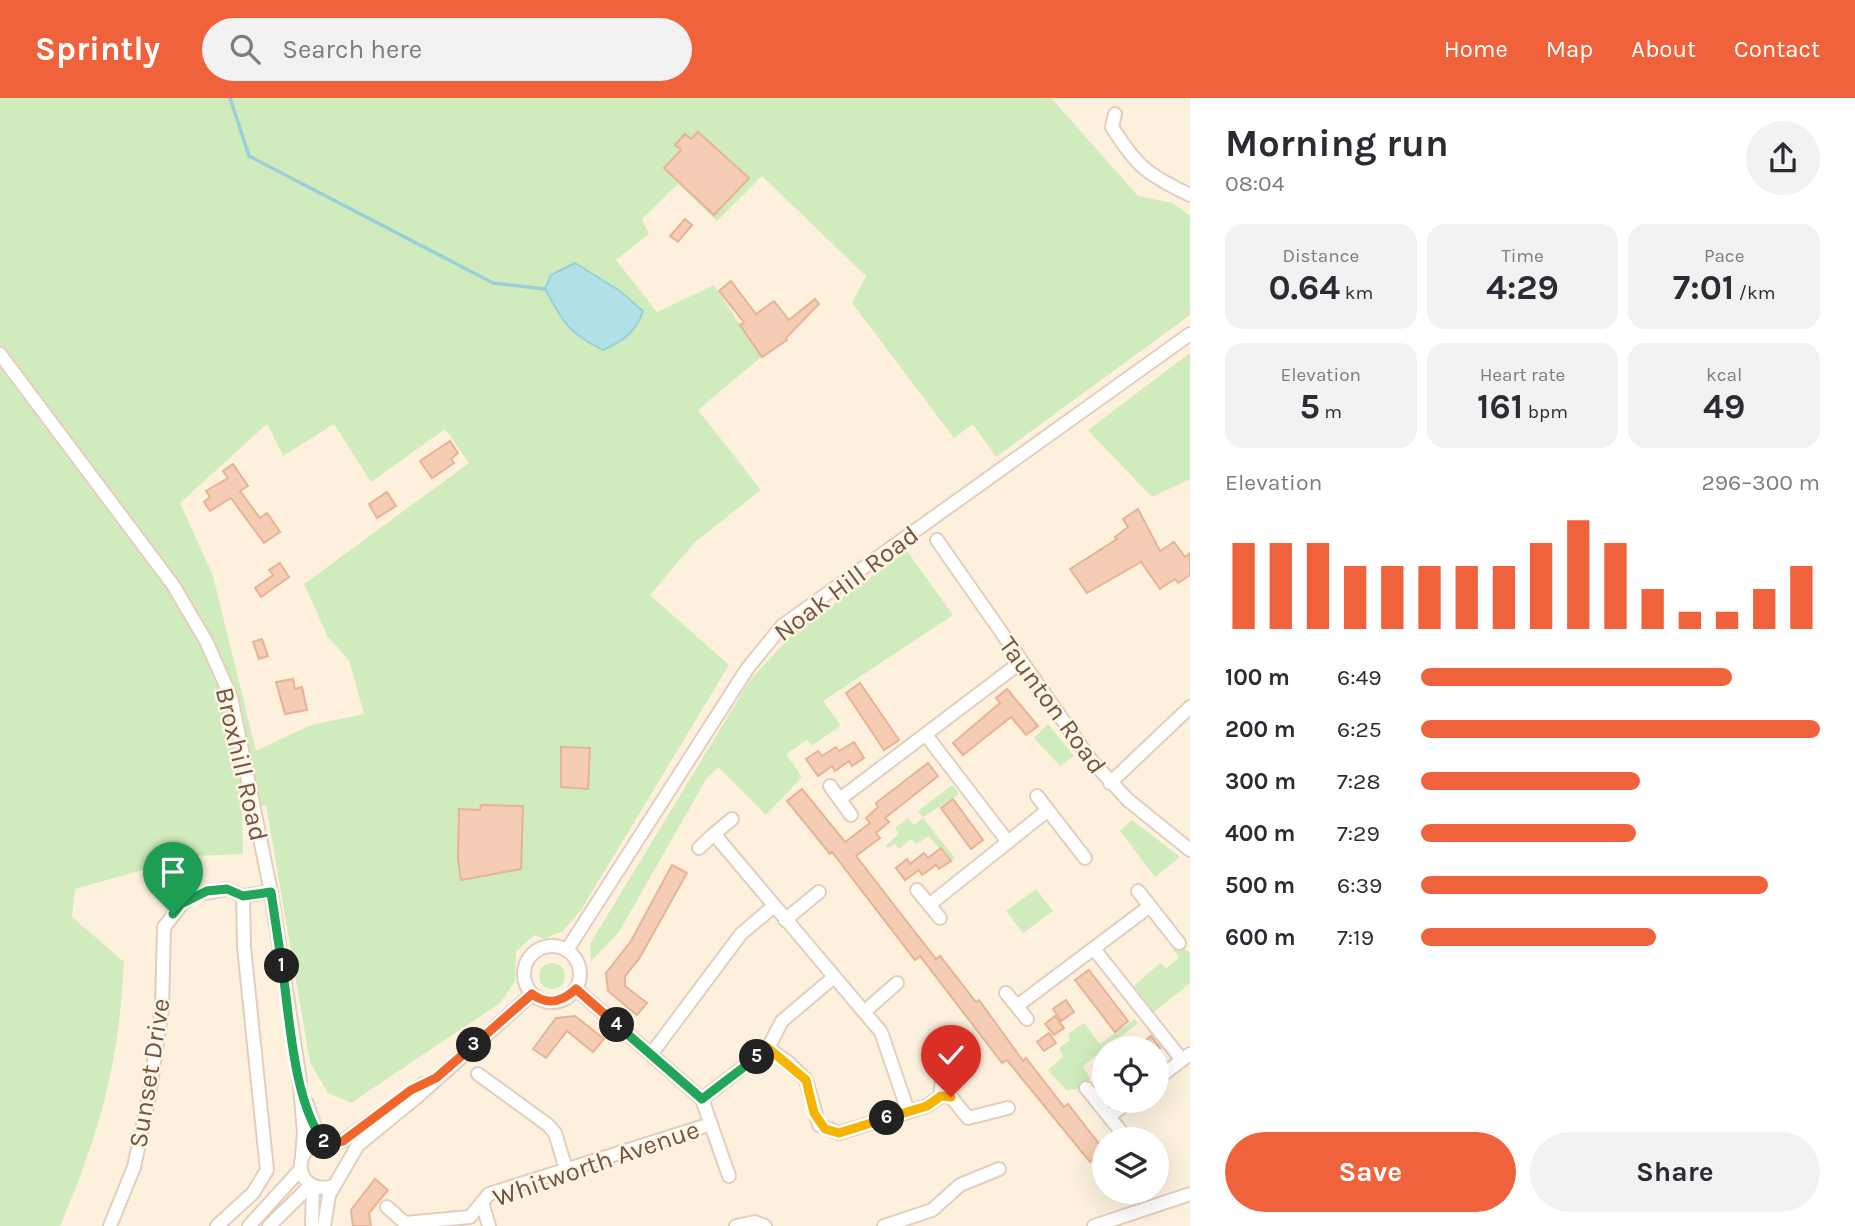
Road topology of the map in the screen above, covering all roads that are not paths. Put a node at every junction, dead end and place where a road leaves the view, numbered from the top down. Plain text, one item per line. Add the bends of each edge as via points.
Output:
1 (1115, 114) dead end
2 (1190, 195) edge
3 (1190, 334) edge
4 (0, 354) edge
5 (937, 541) dead end
6 (1021, 662) junction
7 (1190, 707) edge
8 (926, 735) junction
9 (1110, 783) junction
10 (830, 786) dead end
11 (1037, 796) dead end
12 (840, 799) junction
13 (1048, 810) junction
14 (851, 815) dead end
15 (732, 819) dead end
16 (714, 834) junction
17 (1008, 842) junction
18 (699, 848) dead end
19 (1190, 850) edge
20 (1085, 858) dead end
21 (917, 890) dead end
22 (1138, 891) dead end
23 (271, 892) junction
24 (819, 892) dead end
25 (243, 896) junction
26 (929, 905) junction
27 (774, 906) junction
28 (1150, 906) junction
29 (940, 918) dead end
30 (785, 920) junction
31 (1179, 943) dead end
32 (1094, 949) junction
33 (567, 950) junction
34 (834, 977) junction
35 (897, 983) dead end
36 (576, 989) junction
37 (1006, 993) dead end
38 (532, 994) junction
39 (1017, 1006) junction
40 (864, 1012) junction
41 (1027, 1019) dead end
42 (768, 1048) junction
43 (652, 1052) junction
44 (1186, 1057) edge
45 (960, 1058) dead end
46 (1169, 1070) edge
47 (299, 1074) junction
48 (478, 1074) dead end
49 (436, 1078) junction
50 (1086, 1088) dead end
51 (941, 1096) junction
52 (702, 1099) junction
53 (1008, 1108) dead end
54 (908, 1111) junction
55 (1114, 1113) edge
56 (1110, 1116) junction
57 (711, 1124) junction
58 (1118, 1127) edge
59 (328, 1144) junction
60 (302, 1155) junction
61 (345, 1166) junction
62 (566, 1169) junction
63 (999, 1169) dead end
64 (300, 1170) junction
65 (729, 1176) dead end
66 (335, 1185) junction
67 (312, 1186) junction
68 (1190, 1194) edge
69 (482, 1202) junction
70 (387, 1207) dead end
71 (404, 1225) edge
72 (110, 1226) edge
73 (217, 1226) edge
74 (249, 1226) edge
75 (269, 1226) edge
76 (312, 1226) edge
77 (324, 1226) edge
78 (489, 1226) edge
79 (736, 1226) edge
80 (765, 1226) edge
81 (884, 1226) edge
82 (1094, 1226) edge

1 - 2 street via 1111,127 1126,150 1160,183
3 - 33 street, Noak Hill Road via 782,626 747,669
4 - 23 street, Broxhill Road via 173,584 206,641 231,697
5 - 6 street, Taunton Road
6 - 8 street
6 - 9 street, Taunton Road
7 - 9 street
8 - 12 street
8 - 17 street
9 - 19 street, Taunton Road
10 - 12 street
11 - 13 street
12 - 14 street
13 - 17 street
13 - 20 street
15 - 16 street
16 - 18 street
16 - 27 street
17 - 26 street
21 - 26 street
22 - 28 street
23 - 25 street, Sunset Drive
23 - 47 street, Broxhill Road
24 - 30 street
25 - 72 street, Sunset Drive via 227,889 195,895 181,904 164,927 162,1009 149,1096 134,1167
25 - 73 street via 267,1170 253,1193
26 - 29 street
27 - 30 street
27 - 43 street via 741,934
28 - 31 street
28 - 32 street
30 - 34 street
32 - 39 street
32 - 44 street
33 - 36 street via 578,963
33 - 38 street via 541,947 527,959 524,978
34 - 40 street
34 - 42 street via 782,1021
35 - 40 street
36 - 38 street via 558,1001 544,1001
36 - 43 street
37 - 39 street
38 - 49 street
39 - 41 street
40 - 54 street via 881,1032
42 - 52 street
42 - 54 street via 806,1080 814,1113 825,1129 839,1133
43 - 52 street
44 - 46 street
45 - 51 street via 946,1070
47 - 59 street, Broxhill Road via 311,1118
47 - 60 street, Broxhill Road
48 - 62 street via 548,1125
49 - 59 street via 411,1090 343,1141
49 - 61 street via 358,1145
50 - 56 street
51 - 53 street via 951,1097 968,1118
51 - 54 street
52 - 57 street
55 - 56 street
56 - 58 street
57 - 62 street, Whitworth Avenue
57 - 65 street
59 - 60 street via 314,1145
59 - 61 street via 341,1153
60 - 64 street
61 - 66 street
62 - 69 street, Whitworth Avenue via 489,1194
63 - 81 street via 960,1185 932,1210
64 - 67 street
64 - 74 street
66 - 67 street
66 - 77 street
67 - 75 street
67 - 76 street
68 - 82 street
69 - 71 street, Whitworth Avenue via 470,1217
69 - 78 street
70 - 71 street, Whitworth Avenue
79 - 80 street via 755,1222

